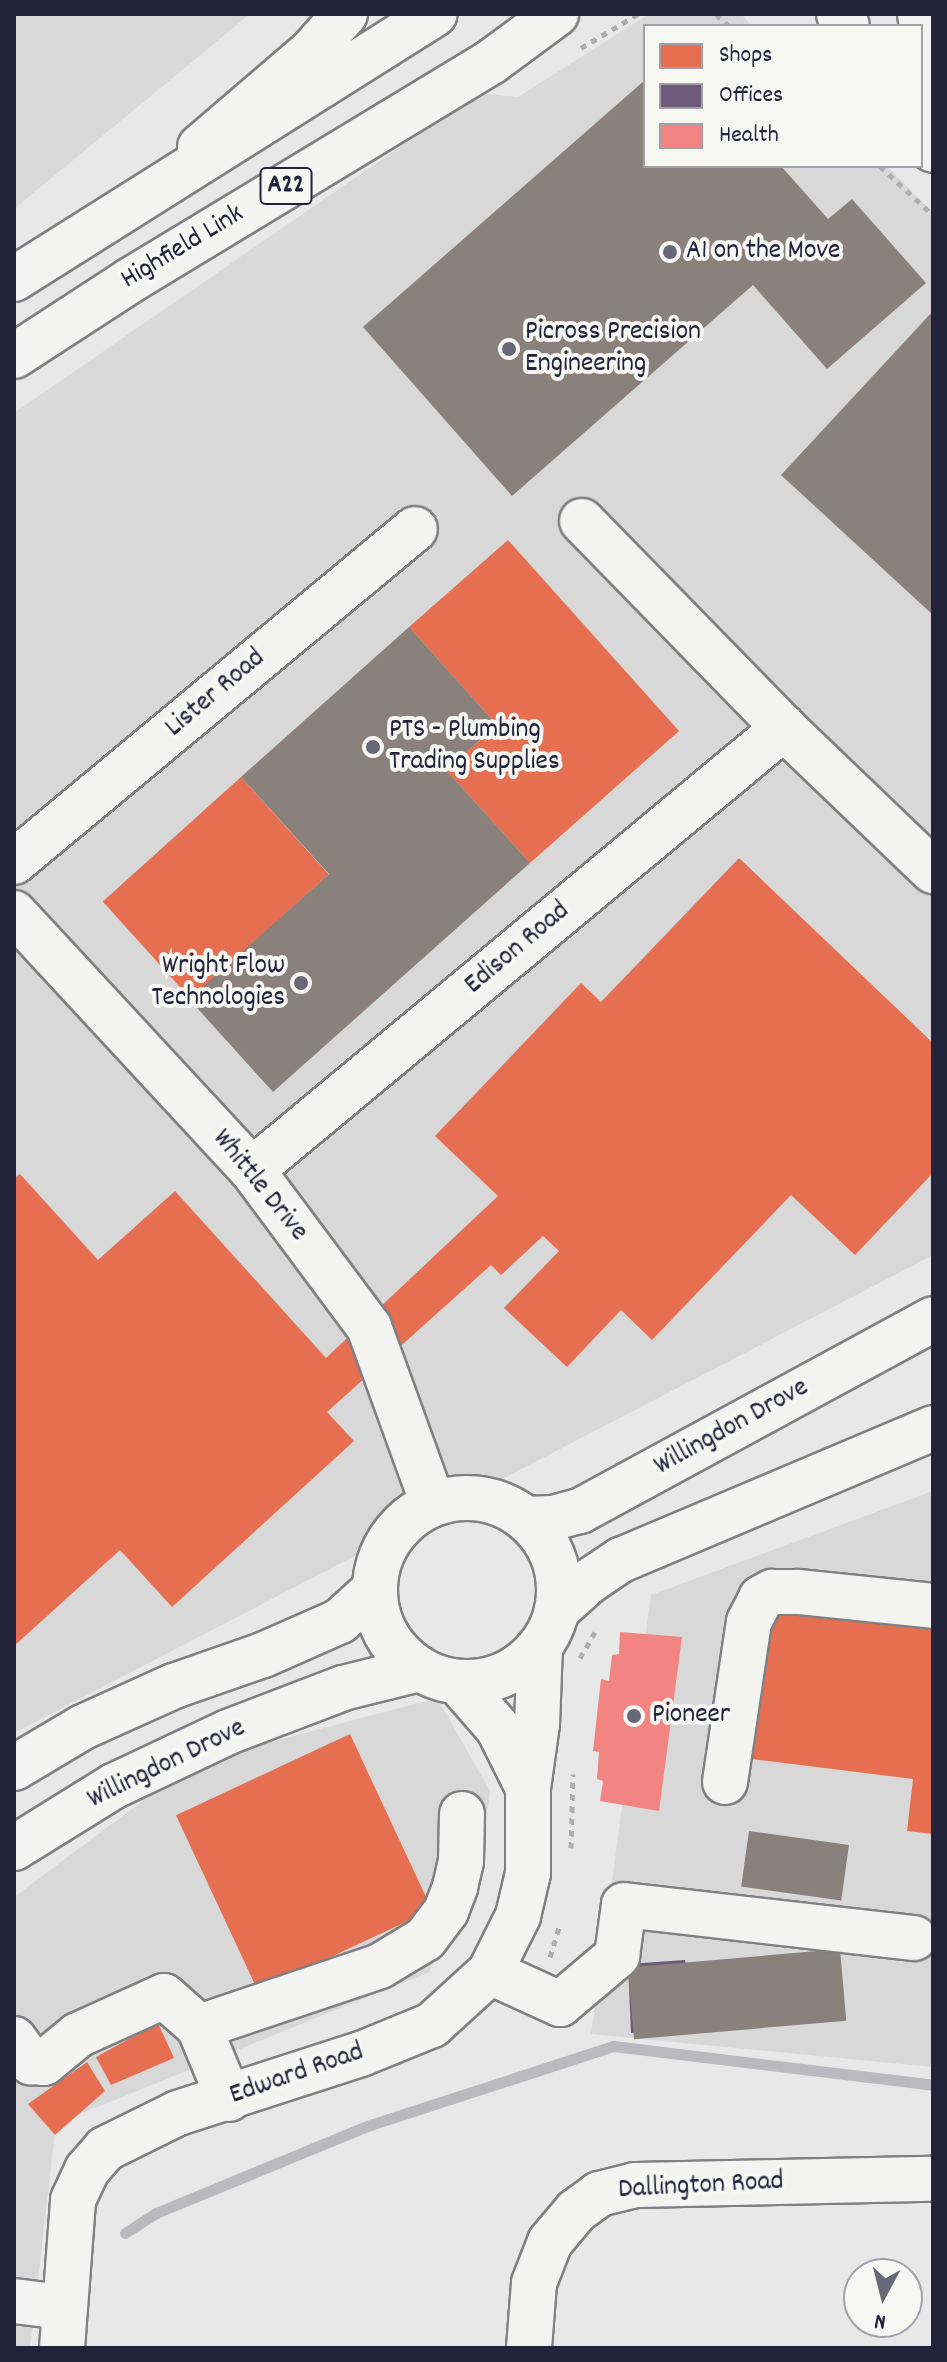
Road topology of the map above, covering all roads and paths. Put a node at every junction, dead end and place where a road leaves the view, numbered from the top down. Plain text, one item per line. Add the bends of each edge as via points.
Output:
1 (345, 14) edge
2 (434, 14) edge
3 (556, 14) edge
4 (923, 33) edge
5 (933, 95) edge
6 (882, 168) edge
7 (151, 192) junction
8 (933, 215) edge
9 (14, 279) edge
10 (14, 356) edge
11 (582, 521) dead end
12 (415, 529) dead end
13 (784, 728) junction
14 (15, 861) edge
15 (933, 871) edge
16 (14, 913) edge
17 (252, 1170) junction
18 (933, 1319) edge
19 (933, 1428) edge
20 (433, 1504) junction
21 (526, 1519) junction
22 (374, 1590) junction
23 (933, 1606) edge
24 (549, 1628) junction
25 (438, 1676) junction
26 (14, 1768) edge
27 (725, 1782) dead end
28 (528, 1788) junction
29 (462, 1814) dead end
30 (14, 1848) edge
31 (914, 1938) dead end
32 (490, 1972) junction
33 (199, 2027) junction
34 (14, 2039) edge
35 (229, 2099) junction
36 (933, 2179) edge
37 (14, 2301) edge
38 (62, 2328) edge
39 (529, 2348) edge

1 - 7 main road via 311,52
2 - 7 main road, A22
3 - 10 main road, Highfield Link / A22 via 491,62
4 - 5 main road
6 - 8 path
7 - 9 main road, A22
11 - 13 main road
12 - 14 main road, Lister Road
13 - 15 main road
13 - 17 main road, Edison Road
16 - 17 main road, Whittle Drive
17 - 20 main road, Whittle Drive via 369,1327
18 - 21 main road, Willingdon Drove via 580,1511
19 - 24 main road via 621,1560 588,1582
20 - 21 main road via 482,1499
20 - 22 main road via 390,1538 378,1563
21 - 24 main road via 555,1560 559,1585
22 - 25 main road via 377,1614 400,1654
22 - 26 main road via 340,1621 83,1727
23 - 27 main road via 798,1592 772,1592 761,1598 749,1622
24 - 25 main road via 518,1668 489,1680
24 - 28 main road, Edward Road
25 - 28 main road, Edward Road via 498,1728
25 - 30 main road, Willingdon Drove via 343,1688 228,1732 114,1786
28 - 32 main road, Edward Road via 528,1873 518,1916
29 - 33 main road via 455,1887 446,1911 425,1939 380,1966
31 - 32 main road via 624,1905 617,1956 560,2004
32 - 35 main road, Edward Road via 432,2025
33 - 34 main road via 164,1996 78,2035 44,2063 31,2062
33 - 35 main road
35 - 38 main road, Edward Road via 178,2113 105,2149 87,2170 73,2200
36 - 39 main road, Dallington Road via 635,2185 599,2194 550,2242 534,2283
37 - 38 main road

